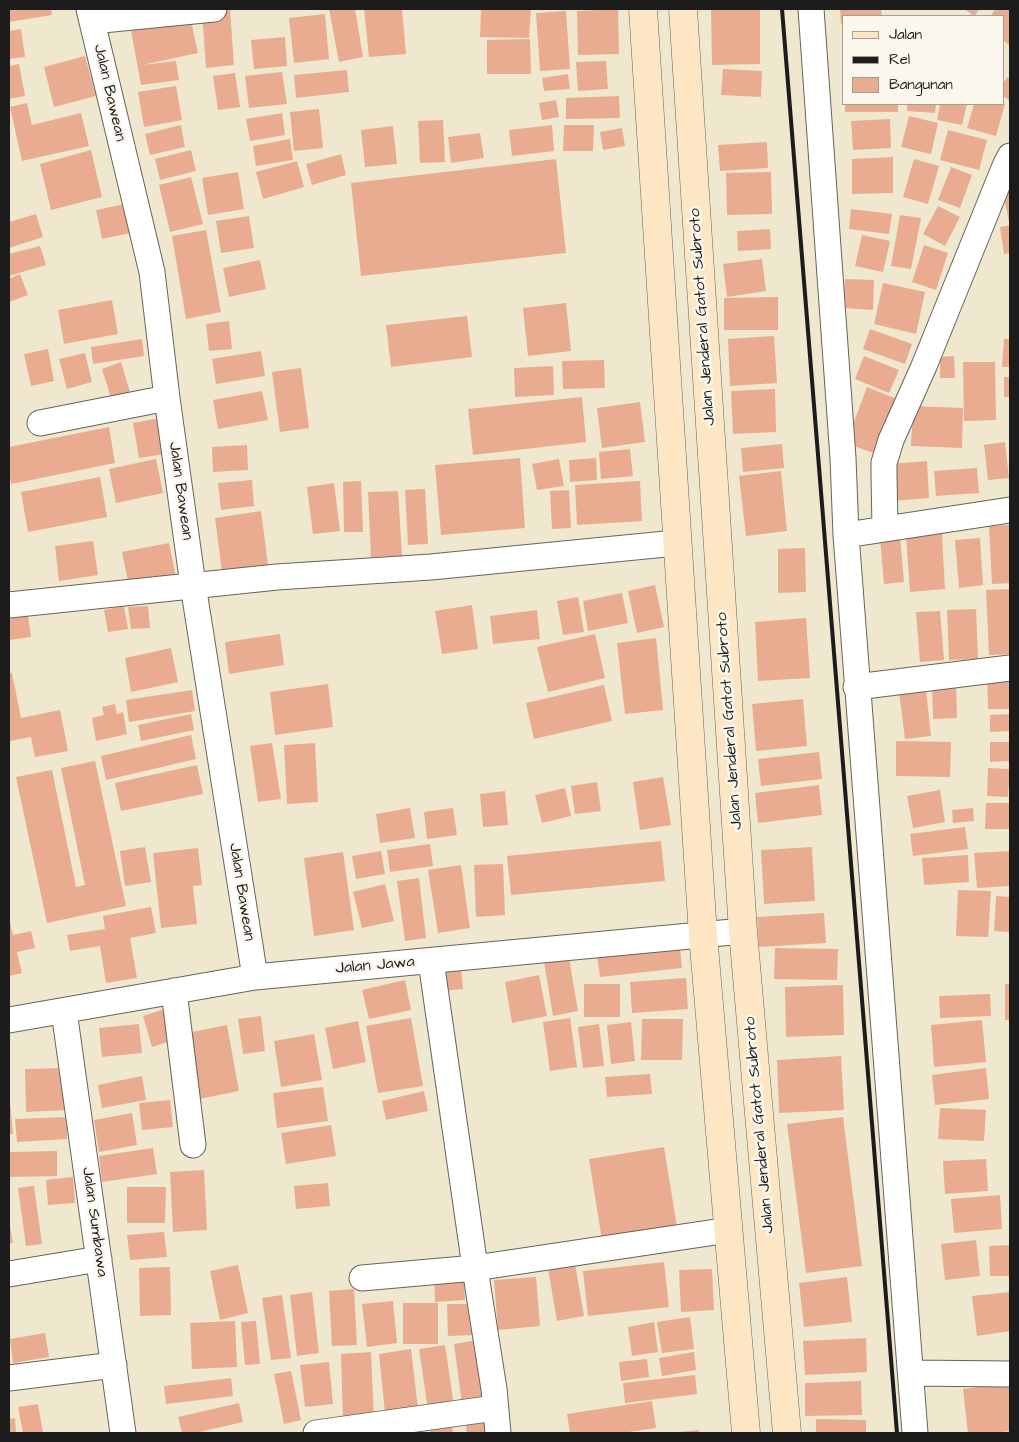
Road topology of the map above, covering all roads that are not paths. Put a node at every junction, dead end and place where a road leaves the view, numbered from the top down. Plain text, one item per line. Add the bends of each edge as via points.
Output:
1 (214, 9) edge
2 (643, 9) edge
3 (683, 9) edge
4 (811, 9) edge
5 (90, 15) edge
6 (1010, 156) edge
7 (167, 398) junction
8 (40, 423) dead end
9 (1010, 510) edge
10 (885, 529) junction
11 (846, 535) junction
12 (676, 543) junction
13 (193, 585) junction
14 (9, 605) edge
15 (1010, 668) edge
16 (856, 687) junction
17 (743, 931) junction
18 (703, 935) junction
19 (431, 960) junction
20 (255, 977) junction
21 (174, 991) junction
22 (64, 1011) junction
23 (9, 1020) edge
24 (193, 1146) dead end
25 (729, 1230) junction
26 (99, 1259) junction
27 (475, 1268) junction
28 (9, 1274) edge
29 (362, 1278) dead end
30 (114, 1365) junction
31 (911, 1373) junction
32 (1010, 1374) edge
33 (9, 1378) edge
34 (496, 1408) junction
35 (123, 1433) edge
36 (316, 1433) edge
37 (498, 1433) edge
38 (746, 1433) edge
39 (787, 1433) edge
40 (915, 1433) edge

1 - 5 street
2 - 12 main road
3 - 17 main road, Jalan Jenderal Gatot Subroto
4 - 11 street
5 - 7 street, Jalan Bawean via 152,272
6 - 10 street via 891,440 884,463
7 - 8 street
7 - 13 street, Jalan Bawean
9 - 10 street
10 - 11 street
11 - 16 street
12 - 13 street via 431,567
12 - 18 main road
13 - 14 street
13 - 20 street, Jalan Bawean
15 - 16 street
16 - 31 street
17 - 18 street, Jalan Jawa
17 - 39 main road, Jalan Jenderal Gatot Subroto
18 - 19 street, Jalan Jawa
18 - 25 main road
19 - 20 street, Jalan Jawa
19 - 27 street
20 - 21 street, Jalan Jawa
21 - 22 street, Jalan Jawa
21 - 24 street
22 - 23 street, Jalan Jawa
22 - 26 street, Jalan Sumbawa
25 - 27 street
25 - 38 main road
26 - 28 street
26 - 30 street, Jalan Sumbawa
27 - 29 street
27 - 34 street
30 - 33 street
30 - 35 street, Jalan Sumbawa
31 - 32 street
31 - 40 street
34 - 36 street
34 - 37 street

